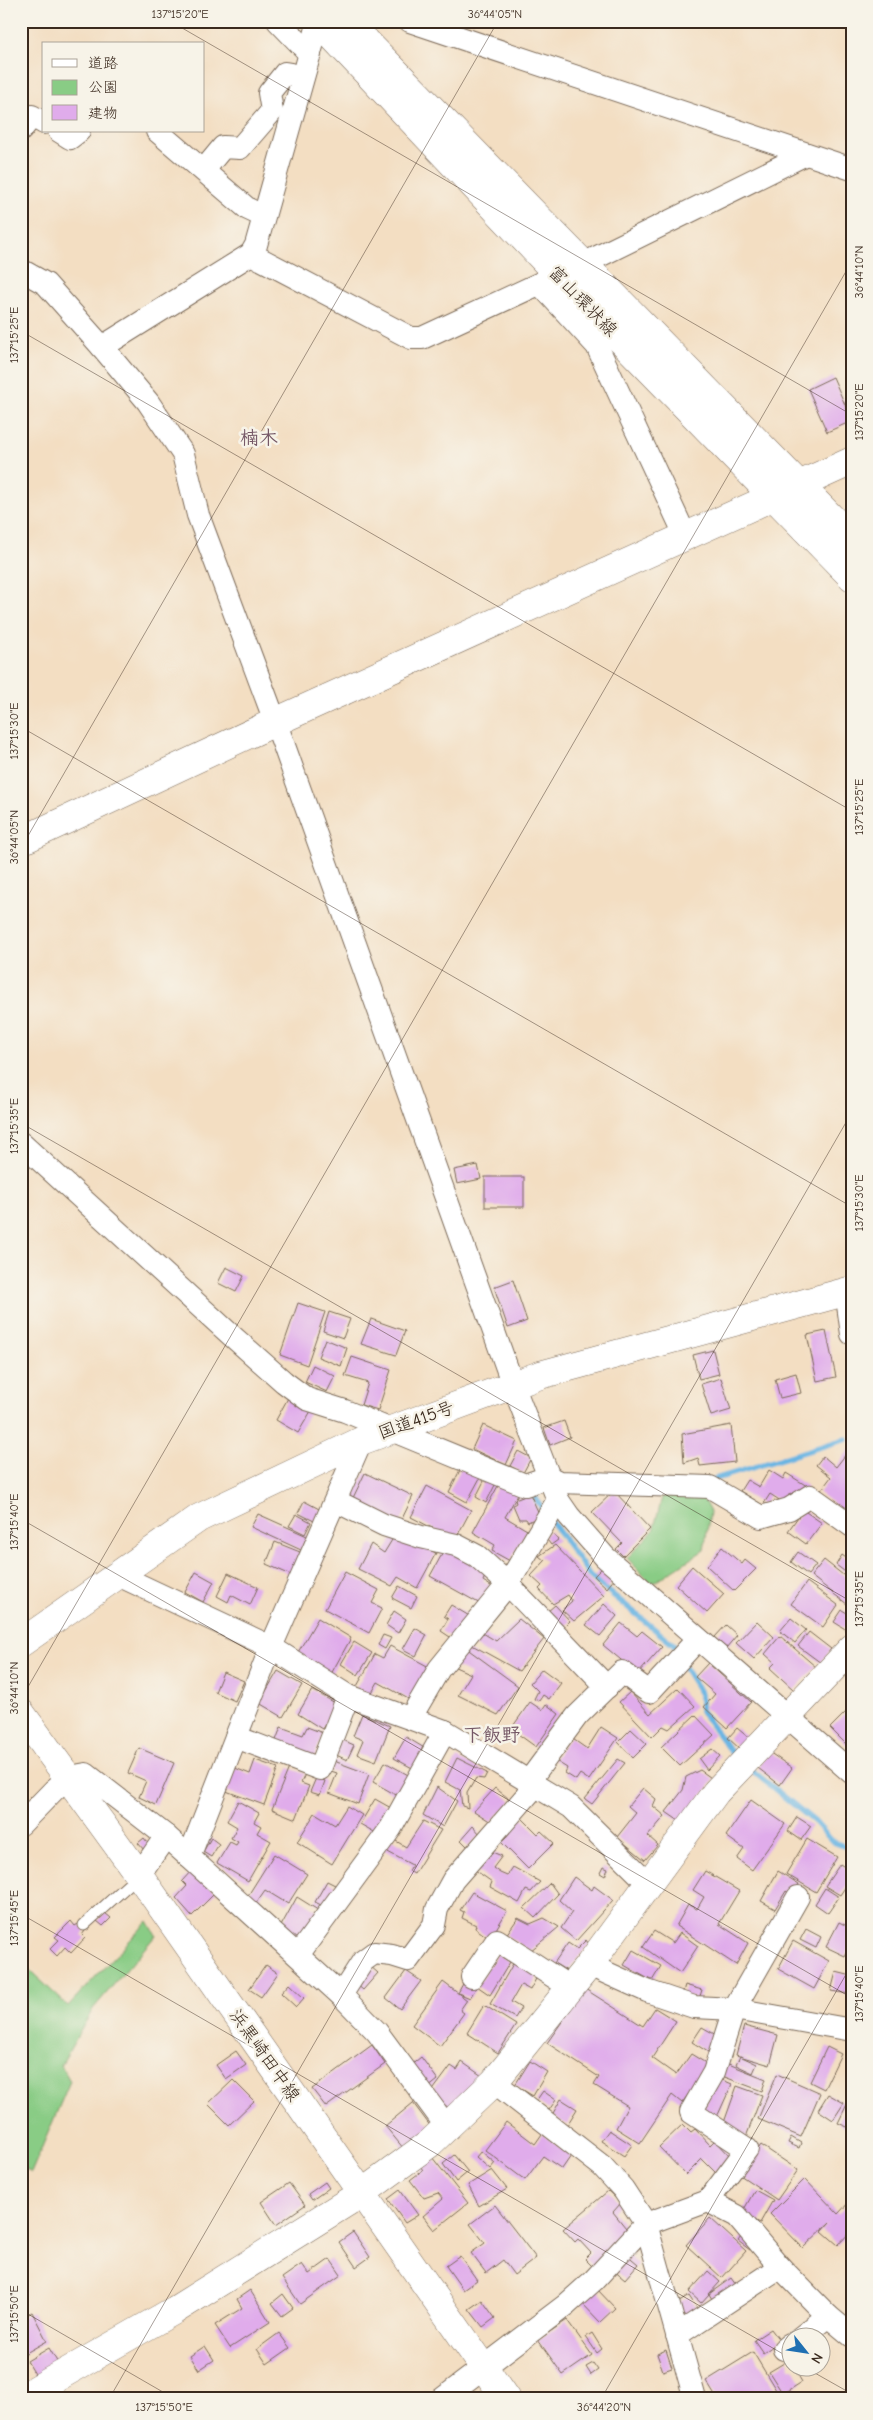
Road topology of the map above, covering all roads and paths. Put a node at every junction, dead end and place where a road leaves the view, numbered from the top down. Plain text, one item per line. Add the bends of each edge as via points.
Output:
1 (278, 21) edge
2 (326, 21) edge
3 (410, 21) edge
4 (310, 54) junction
5 (303, 76) junction
6 (42, 121) edge
7 (21, 130) edge
8 (61, 132) edge
9 (78, 132) edge
10 (158, 132) edge
11 (806, 154) junction
12 (852, 169) edge
13 (204, 170) junction
14 (263, 216) junction
15 (251, 254) junction
16 (584, 264) junction
17 (21, 270) edge
18 (549, 279) junction
19 (102, 348) junction
20 (852, 461) edge
21 (800, 485) junction
22 (774, 496) junction
23 (686, 538) junction
24 (852, 539) edge
25 (852, 577) edge
26 (276, 722) junction
27 (21, 841) edge
28 (21, 1143) edge
29 (849, 1290) edge
30 (852, 1334) edge
31 (513, 1385) junction
32 (390, 1430) junction
33 (361, 1440) junction
34 (549, 1477) junction
35 (558, 1500) junction
36 (336, 1501) junction
37 (852, 1526) edge
38 (118, 1575) junction
39 (508, 1584) junction
40 (698, 1639) junction
41 (21, 1643) edge
42 (271, 1647) junction
43 (852, 1648) edge
44 (607, 1687) junction
45 (348, 1696) junction
46 (21, 1713) edge
47 (411, 1717) junction
48 (787, 1717) junction
49 (445, 1731) junction
50 (236, 1737) junction
51 (852, 1773) edge
52 (69, 1777) junction
53 (532, 1783) junction
54 (21, 1824) edge
55 (166, 1836) junction
56 (189, 1858) junction
57 (139, 1876) junction
58 (648, 1882) junction
59 (798, 1897) dead end
60 (84, 1925) dead end
61 (298, 1955) junction
62 (589, 1965) junction
63 (472, 1978) dead end
64 (571, 1988) junction
65 (341, 1995) junction
66 (734, 2009) junction
67 (852, 2030) edge
68 (494, 2082) junction
69 (447, 2127) junction
70 (362, 2193) junction
71 (708, 2201) junction
72 (646, 2224) junction
73 (780, 2266) junction
74 (828, 2316) junction
75 (813, 2328) edge
76 (677, 2335) junction
77 (852, 2336) edge
78 (484, 2368) junction
79 (21, 2398) edge
80 (442, 2399) edge
81 (506, 2399) edge
82 (695, 2399) edge

1 - 4 street
2 - 4 street
2 - 16 main road, 富山環状線
2 - 18 main road, 富山環状線
3 - 11 street
4 - 5 street
5 - 13 street via 286,73 269,93 272,111 240,148 223,147
5 - 14 street
6 - 7 street via 32,116
8 - 9 street via 70,138
10 - 13 street
11 - 12 street
11 - 16 street
13 - 14 street via 248,209
14 - 15 street
15 - 18 street via 411,338 422,338
15 - 19 street
16 - 21 main road, 富山環状線
17 - 19 street via 46,284
18 - 22 main road, 富山環状線
18 - 23 street via 597,346
19 - 26 street via 148,402 183,454 198,515
20 - 21 main road
21 - 22 main road
21 - 24 main road, 富山環状線
22 - 23 main road
22 - 25 main road, 富山環状線
23 - 26 main road
26 - 27 main road
26 - 31 street
28 - 32 street via 284,1382 307,1398
29 - 30 street
29 - 31 main road, 国道415号
31 - 32 main road, 国道415号
31 - 34 street
32 - 33 main road, 国道415号
32 - 34 street via 525,1485
33 - 36 street
33 - 38 main road, 国道415号 via 199,1518
34 - 35 street
34 - 37 street via 559,1482 710,1487 761,1517 789,1509 810,1496
35 - 39 street
35 - 40 street via 605,1557
36 - 39 street via 384,1525 456,1545 477,1556
36 - 42 street
38 - 41 main road, 国道415号
38 - 42 street
39 - 44 street
39 - 47 street via 439,1669
40 - 44 street via 649,1692 622,1672
40 - 48 street
42 - 45 street
42 - 50 street
43 - 48 main road
44 - 53 street via 578,1716
45 - 47 street
45 - 50 street via 320,1769
46 - 52 main road, 浜黒崎田中線
47 - 49 street
48 - 51 street
48 - 58 main road via 716,1792
49 - 53 street
49 - 61 street via 391,1828
50 - 56 street
52 - 54 street
52 - 55 street via 86,1774
52 - 57 main road, 浜黒崎田中線
53 - 58 street via 571,1807
53 - 65 street via 453,1880 437,1909 434,1925 408,1960 374,1952 364,1960
55 - 56 street
55 - 57 street
56 - 61 street
57 - 60 lane
57 - 70 main road, 浜黒崎田中線
58 - 62 main road
59 - 66 street
61 - 65 street
62 - 64 main road
62 - 66 street via 647,1991 694,2007
63 - 64 street via 497,1940
64 - 68 main road
65 - 69 street via 377,2032
66 - 67 street
66 - 71 street via 714,2072 692,2112 747,2149
68 - 69 main road
68 - 72 street via 602,2166 623,2189
69 - 70 main road
70 - 78 main road, 浜黒崎田中線
70 - 79 main road via 175,2310
71 - 72 street
71 - 73 street via 737,2216
72 - 76 street
72 - 78 street via 566,2305
73 - 74 street
73 - 76 street
74 - 75 street
74 - 77 street
76 - 82 street
78 - 80 street
78 - 81 main road, 浜黒崎田中線

